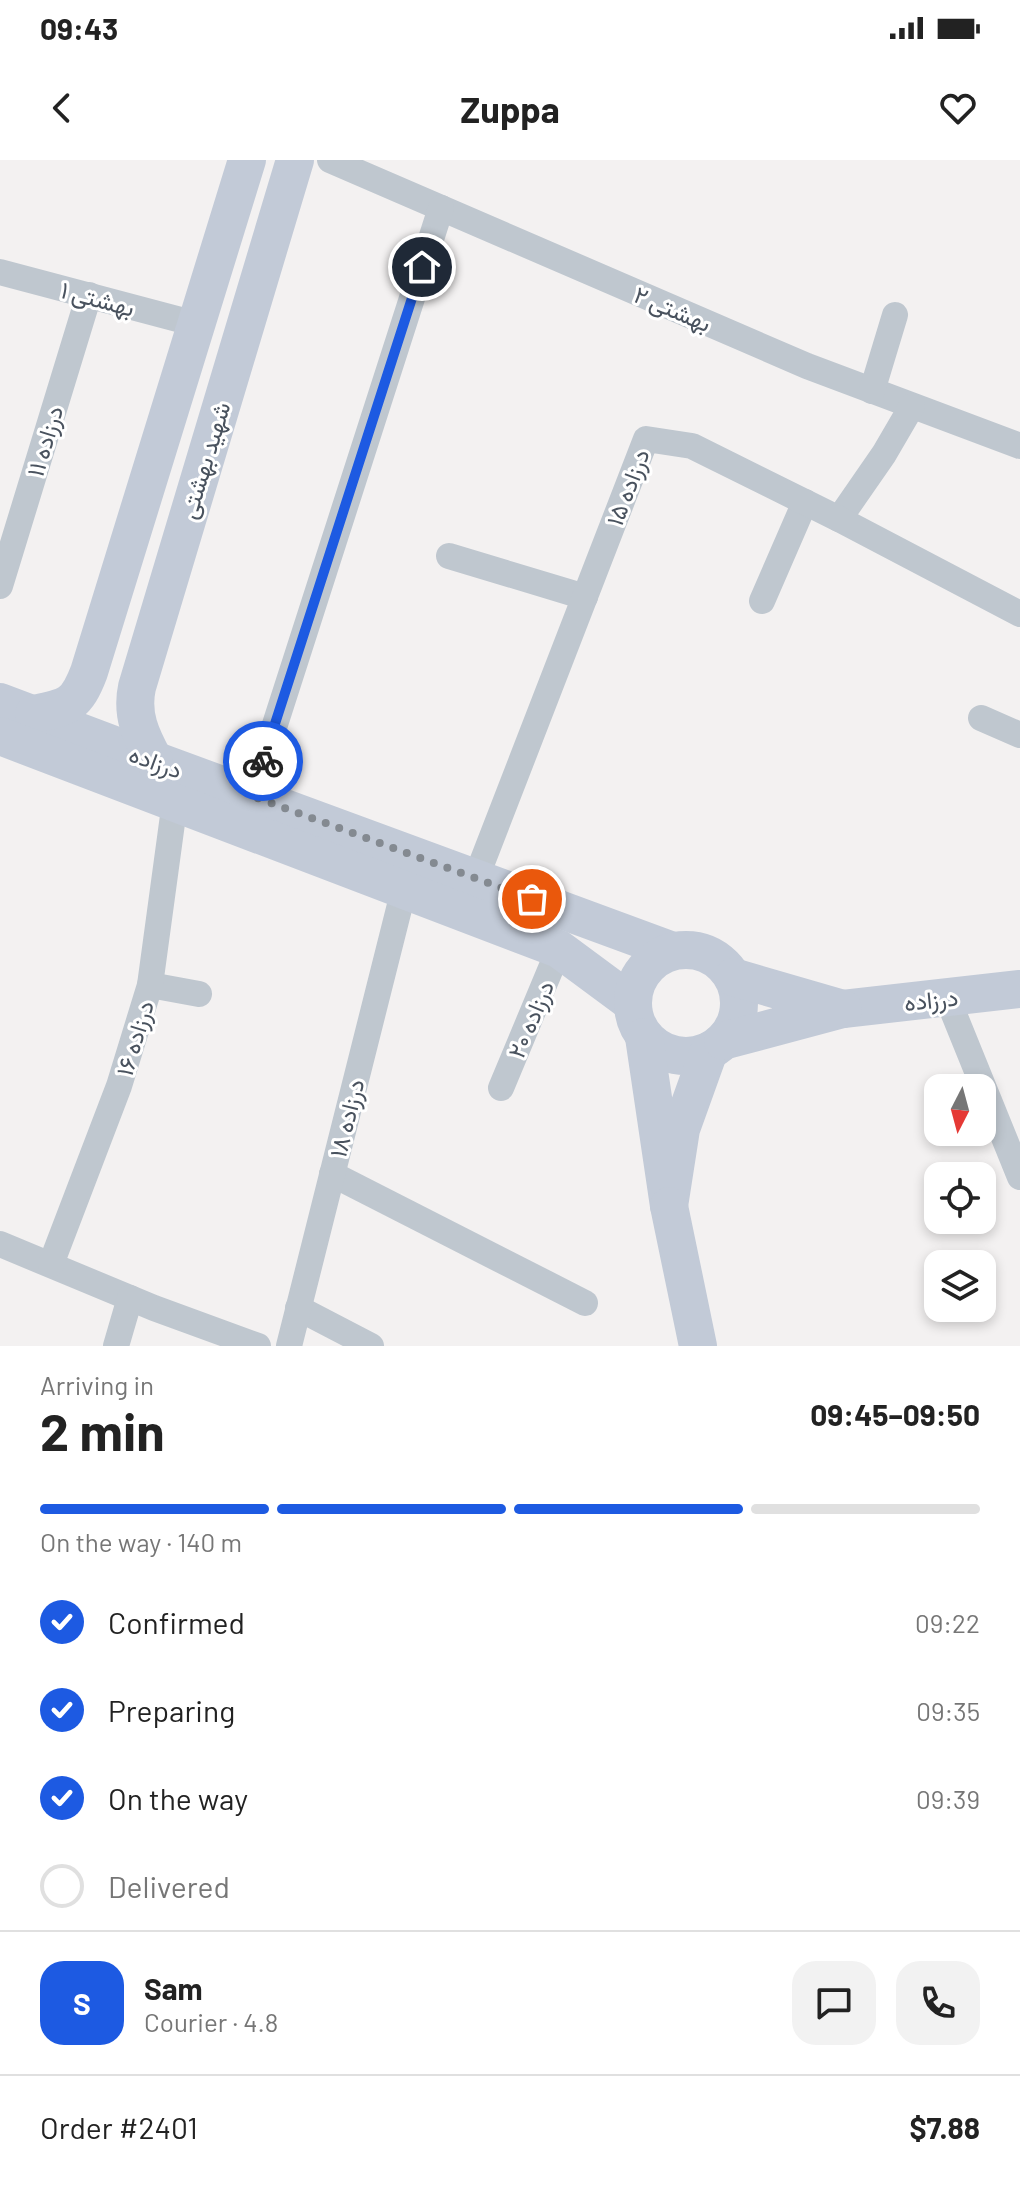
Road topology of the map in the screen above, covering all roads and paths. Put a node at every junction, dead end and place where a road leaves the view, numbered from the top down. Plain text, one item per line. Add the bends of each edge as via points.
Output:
1 (247, 160) edge
2 (295, 160) edge
3 (330, 160) edge
4 (441, 208) junction
5 (0, 272) edge
6 (89, 295) junction
7 (895, 315) dead end
8 (196, 324) junction
9 (872, 391) junction
10 (912, 406) junction
11 (1020, 446) edge
12 (805, 502) junction
13 (839, 519) junction
14 (449, 556) dead end
15 (0, 586) edge
16 (585, 597) junction
17 (112, 599) junction
18 (762, 601) dead end
19 (1020, 614) edge
20 (157, 618) junction
21 (17, 708) edge
22 (981, 718) dead end
23 (1020, 735) edge
24 (0, 736) edge
25 (154, 760) junction
26 (252, 796) junction
27 (175, 801) junction
28 (476, 878) junction
29 (404, 889) junction
30 (559, 949) junction
31 (673, 951) junction
32 (733, 977) junction
33 (150, 985) junction
34 (1020, 989) edge
35 (199, 994) dead end
36 (947, 997) junction
37 (843, 1009) junction
38 (638, 1020) junction
39 (716, 1046) junction
40 (501, 1088) dead end
41 (332, 1174) junction
42 (1020, 1177) edge
43 (669, 1206) junction
44 (0, 1244) edge
45 (51, 1264) junction
46 (130, 1298) junction
47 (585, 1303) dead end
48 (298, 1308) junction
49 (116, 1346) edge
50 (258, 1346) edge
51 (289, 1346) edge
52 (371, 1346) edge
53 (698, 1346) edge

1 - 8 main road, شهید بهشتی
2 - 20 main road, شهید بهشتی
3 - 4 street, بهشتی ۲
4 - 9 street, بهشتی ۲
4 - 26 street
5 - 6 street, بهشتی ۱
6 - 8 street, بهشتی ۱
6 - 15 street, درزاده ۱۱
7 - 9 street
8 - 17 main road, شهید بهشتی
9 - 10 street, بهشتی ۲
10 - 11 street, بهشتی ۲
10 - 13 street
12 - 13 street, درزاده ۱۵
12 - 16 street, درزاده ۱۵ via 692,446 646,439
12 - 18 street
13 - 19 street, درزاده ۱۵
14 - 16 street
16 - 28 street, درزاده ۱۵
17 - 20 main road via 114,609 128,621
17 - 21 main road, شهید بهشتی via 74,702 53,710
20 - 25 main road, شهید بهشتی via 134,701
21 - 25 main road, درزاده
22 - 23 street
24 - 27 main road, درزاده
25 - 26 main road, درزاده
26 - 28 main road, درزاده
27 - 29 main road, درزاده
27 - 33 street, درزاده ۱۶
28 - 31 main road, درزاده
29 - 30 main road, درزاده
29 - 41 street, درزاده ۱۸
30 - 38 main road, درزاده
30 - 40 street, درزاده ۲۰
31 - 32 main road via 708,954
31 - 38 main road via 657,957 635,985
32 - 37 main road
32 - 39 main road via 739,1011 734,1027
33 - 35 street
33 - 45 street, درزاده ۱۶ via 119,1086
34 - 36 main road, درزاده
36 - 37 main road, درزاده
36 - 42 street
37 - 39 main road
38 - 39 main road via 657,1048 674,1055 692,1056
38 - 43 main road
39 - 43 main road via 681,1129
41 - 47 street
41 - 48 street, درزاده ۱۸
43 - 53 main road
44 - 45 street
45 - 46 street
46 - 49 street
46 - 50 street
48 - 51 street, درزاده ۱۸
48 - 52 street

